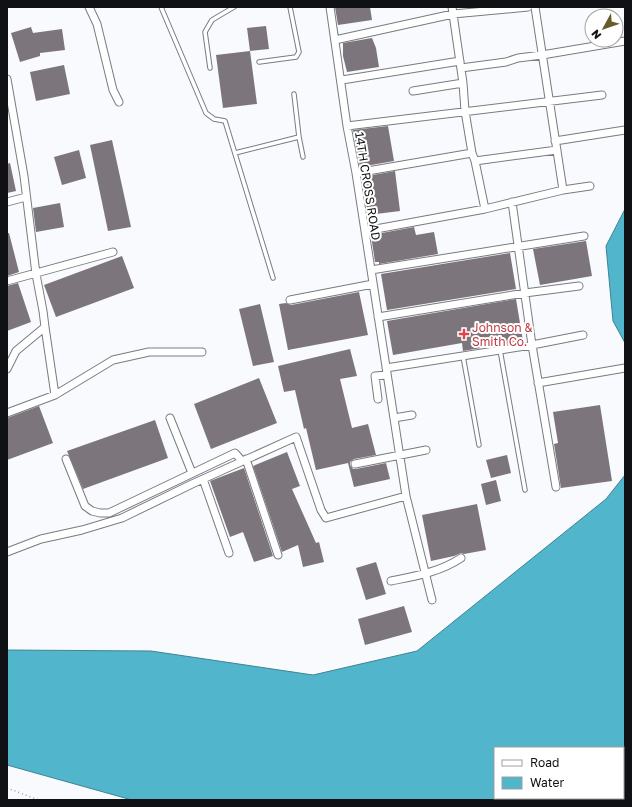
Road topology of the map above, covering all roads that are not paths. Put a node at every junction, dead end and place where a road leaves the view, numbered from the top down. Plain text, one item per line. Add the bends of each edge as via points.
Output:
1 (88, 7) edge
2 (161, 7) edge
3 (234, 7) edge
4 (290, 7) edge
5 (330, 7) edge
6 (528, 7) edge
7 (535, 7) edge
8 (453, 11) edge
9 (335, 40) junction
10 (625, 41) edge
11 (542, 55) junction
12 (259, 62) dead end
13 (460, 64) junction
14 (210, 68) dead end
15 (7, 79) edge
16 (342, 80) junction
17 (463, 82) junction
18 (413, 91) dead end
19 (294, 94) dead end
20 (602, 95) dead end
21 (549, 101) junction
22 (120, 102) dead end
23 (465, 111) junction
24 (10, 119) edge
25 (347, 126) junction
26 (625, 130) edge
27 (299, 137) junction
28 (555, 141) junction
29 (557, 150) junction
30 (235, 153) junction
31 (472, 153) junction
32 (303, 157) dead end
33 (475, 161) junction
34 (356, 173) junction
35 (590, 186) dead end
36 (563, 190) junction
37 (26, 197) junction
38 (7, 202) edge
39 (512, 202) junction
40 (485, 208) junction
41 (365, 230) junction
42 (584, 236) dead end
43 (518, 246) junction
44 (113, 252) dead end
45 (371, 270) junction
46 (36, 274) junction
47 (273, 278) dead end
48 (7, 281) edge
49 (373, 284) junction
50 (579, 286) dead end
51 (525, 293) junction
52 (290, 300) dead end
53 (378, 317) junction
54 (45, 327) junction
55 (583, 335) dead end
56 (532, 345) junction
57 (500, 350) junction
58 (202, 352) dead end
59 (464, 356) junction
60 (625, 368) edge
61 (7, 369) edge
62 (386, 371) junction
63 (538, 383) junction
64 (55, 395) junction
65 (378, 399) dead end
66 (7, 413) edge
67 (412, 415) dead end
68 (170, 418) dead end
69 (394, 418) junction
70 (479, 445) dead end
71 (426, 450) dead end
72 (400, 455) junction
73 (66, 459) dead end
74 (244, 460) junction
75 (355, 464) dead end
76 (192, 473) junction
77 (203, 478) junction
78 (556, 487) dead end
79 (525, 490) dead end
80 (406, 496) junction
81 (7, 552) edge
82 (229, 553) dead end
83 (278, 555) dead end
84 (461, 558) dead end
85 (426, 574) junction
86 (391, 581) dead end
87 (432, 600) dead end

1 - 22 street via 97,24 114,90
2 - 30 lane via 206,114 225,121
3 - 14 lane via 212,20 205,32
4 - 12 lane via 299,52 296,57
5 - 9 street, 14TH CROSS ROAD
6 - 8 street
7 - 11 street
8 - 9 street
8 - 13 street
9 - 16 street, 14TH CROSS ROAD
10 - 11 street
11 - 13 street via 506,62
11 - 21 street
13 - 16 street
13 - 17 street
15 - 24 street
16 - 25 street, 14TH CROSS ROAD
17 - 18 street
17 - 23 street
19 - 27 lane
20 - 21 street
21 - 23 street
21 - 28 street
23 - 25 street
23 - 31 street
24 - 37 street
25 - 34 street, 14TH CROSS ROAD
26 - 28 street
27 - 30 lane
27 - 32 lane
28 - 29 street
29 - 33 street
29 - 36 street
30 - 47 lane
31 - 33 street
31 - 34 street
33 - 40 street
34 - 41 street, 14TH CROSS ROAD
35 - 36 street
36 - 39 street
37 - 38 street
37 - 46 street
39 - 40 street
39 - 43 street
40 - 41 street
41 - 45 street, 14TH CROSS ROAD
42 - 43 street
43 - 45 street
43 - 51 street
44 - 46 street
45 - 49 street, 14TH CROSS ROAD
46 - 48 street
46 - 54 street
49 - 52 street
49 - 53 street, 14TH CROSS ROAD
50 - 51 street
51 - 53 street
51 - 56 street
53 - 62 street, 14TH CROSS ROAD
54 - 61 street via 16,351
54 - 64 street
55 - 56 street
56 - 57 street
56 - 63 street
57 - 59 street
57 - 79 lane
58 - 64 street via 149,352 113,360
59 - 62 street
59 - 70 lane
60 - 63 street
62 - 65 street via 375,376
62 - 69 street, 14TH CROSS ROAD
63 - 78 street
64 - 66 street
67 - 69 street
68 - 76 street
69 - 72 street, 14TH CROSS ROAD
71 - 72 street
72 - 75 street
72 - 80 street, 14TH CROSS ROAD
73 - 76 street via 85,506 100,513 109,513
74 - 76 street via 235,453
74 - 77 street
74 - 80 street via 296,437 326,518
74 - 83 street
77 - 81 street via 122,518 41,539
77 - 82 street
80 - 85 street, 14TH CROSS ROAD
84 - 85 street
85 - 86 street
85 - 87 street, 14TH CROSS ROAD

